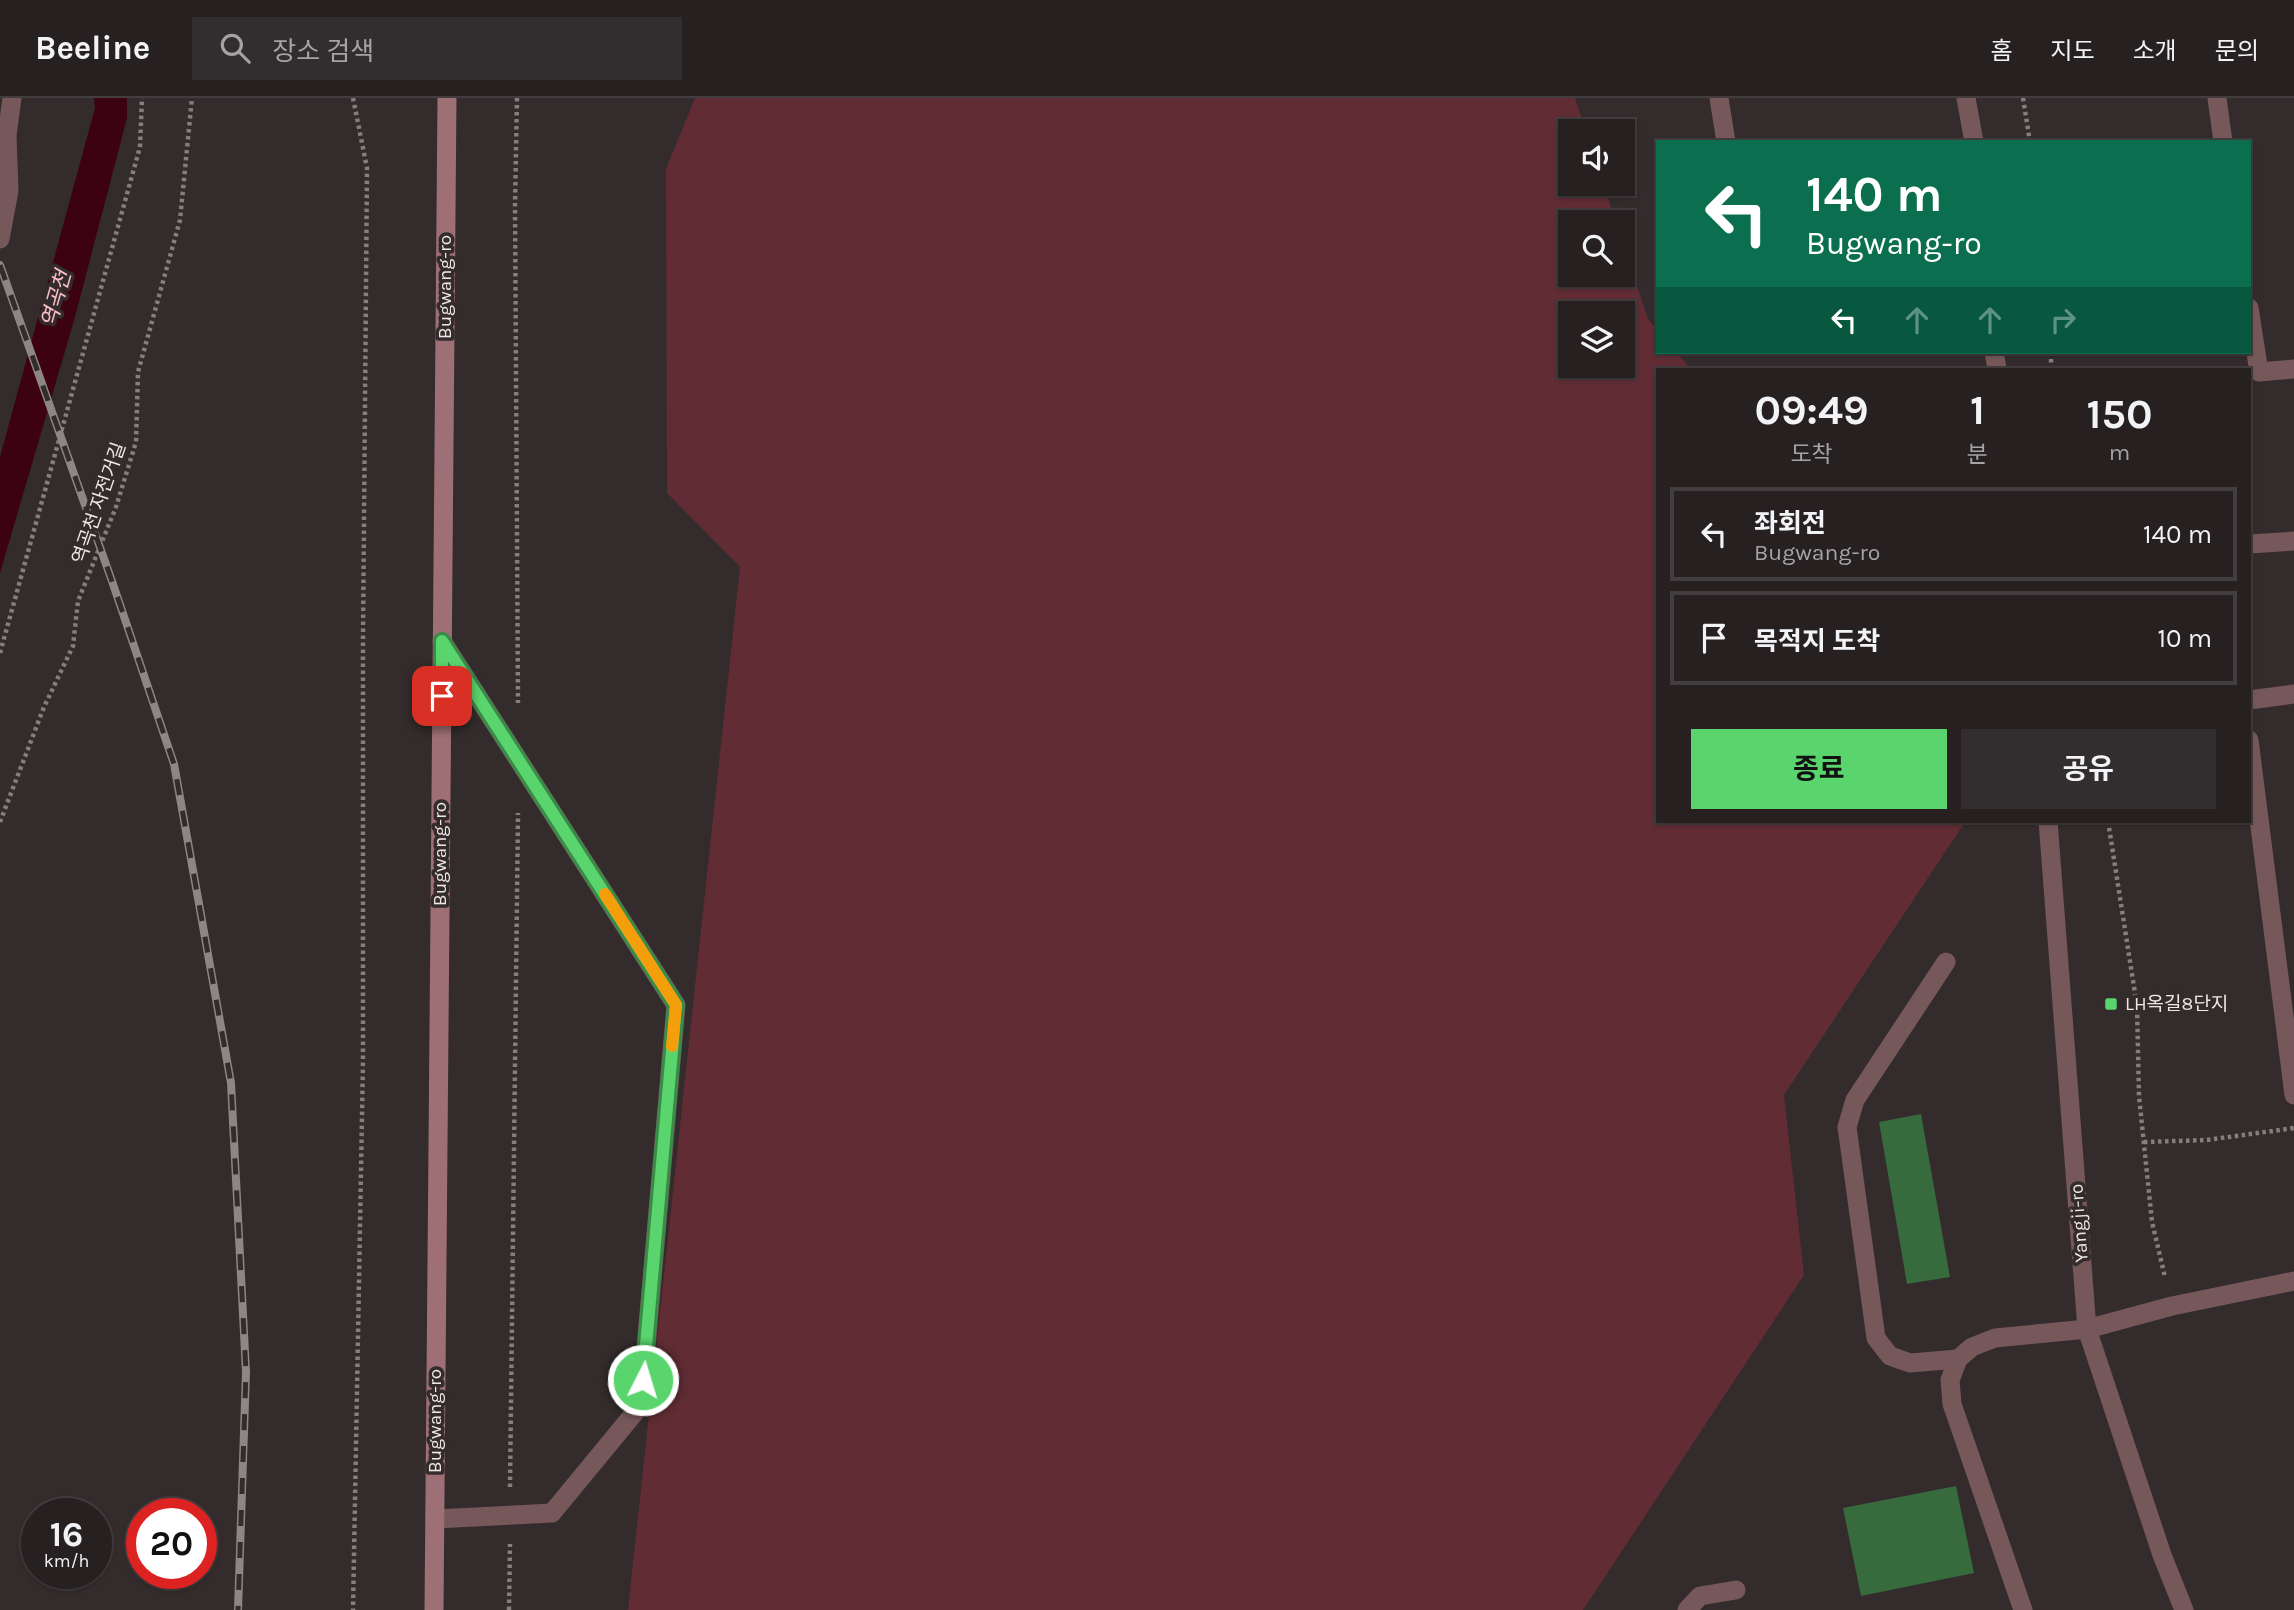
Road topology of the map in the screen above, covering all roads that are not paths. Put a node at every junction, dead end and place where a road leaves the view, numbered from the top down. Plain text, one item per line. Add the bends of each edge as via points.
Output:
1 (12, 98) edge
2 (447, 98) edge
3 (1719, 98) edge
4 (1966, 98) edge
5 (2217, 98) edge
6 (1726, 140) edge
7 (1975, 140) edge
8 (2223, 140) edge
9 (0, 239) edge
10 (2251, 320) edge
11 (2294, 369) edge
12 (2294, 541) edge
13 (2251, 544) edge
14 (442, 641) junction
15 (2294, 694) edge
16 (2251, 700) edge
17 (2251, 756) edge
18 (2048, 823) edge
19 (1946, 961) dead end
20 (2294, 1095) edge
21 (2294, 1281) edge
22 (2087, 1329) junction
23 (1958, 1359) junction
24 (435, 1519) junction
25 (1736, 1590) dead end
26 (434, 1610) edge
27 (1687, 1610) edge
28 (2023, 1610) edge
29 (2184, 1610) edge

1 - 9 street via 7,135 9,191
2 - 14 main road, Bugwang-ro
3 - 6 street
4 - 7 street
5 - 8 street
10 - 11 street via 2259,372
12 - 13 street
14 - 24 main road, Bugwang-ro
14 - 24 street via 676,1005 641,1405 552,1513
15 - 16 street
17 - 20 street
18 - 22 street, Yangji-ro
19 - 23 street via 1856,1100 1847,1127 1876,1338 1890,1356 1910,1363
21 - 22 street
22 - 23 street via 1995,1338
22 - 29 street, Yangji-ro
23 - 28 street via 1950,1380 1952,1404
24 - 26 main road, Bugwang-ro
25 - 27 street via 1700,1596

